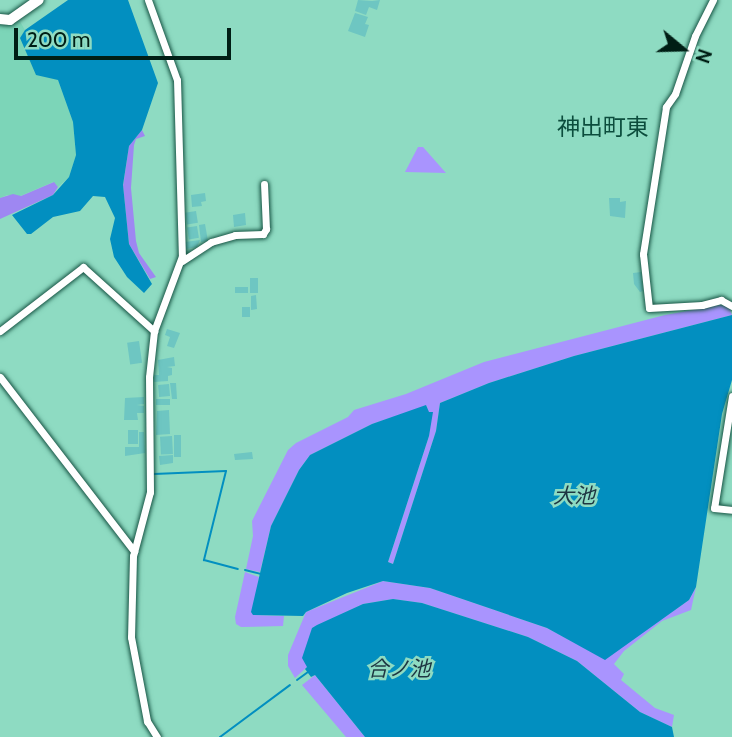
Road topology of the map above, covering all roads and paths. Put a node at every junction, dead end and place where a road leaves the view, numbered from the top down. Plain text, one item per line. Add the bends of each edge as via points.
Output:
1 (39, 0) edge
2 (148, 0) edge
3 (713, 0) edge
4 (0, 19) edge
5 (264, 184) dead end
6 (180, 263) junction
7 (732, 306) edge
8 (0, 331) edge
9 (154, 331) junction
10 (0, 377) edge
11 (732, 396) edge
12 (732, 510) edge
13 (134, 551) junction
14 (157, 737) edge

1 - 4 street via 10,20
2 - 6 street via 177,80
3 - 7 street via 666,107 643,254 649,308 721,300
5 - 6 street via 264,234 211,242
6 - 9 street
8 - 9 street via 83,267
9 - 13 street via 149,377 150,492
10 - 13 street
11 - 12 street via 714,508
13 - 14 street via 131,637 147,721

